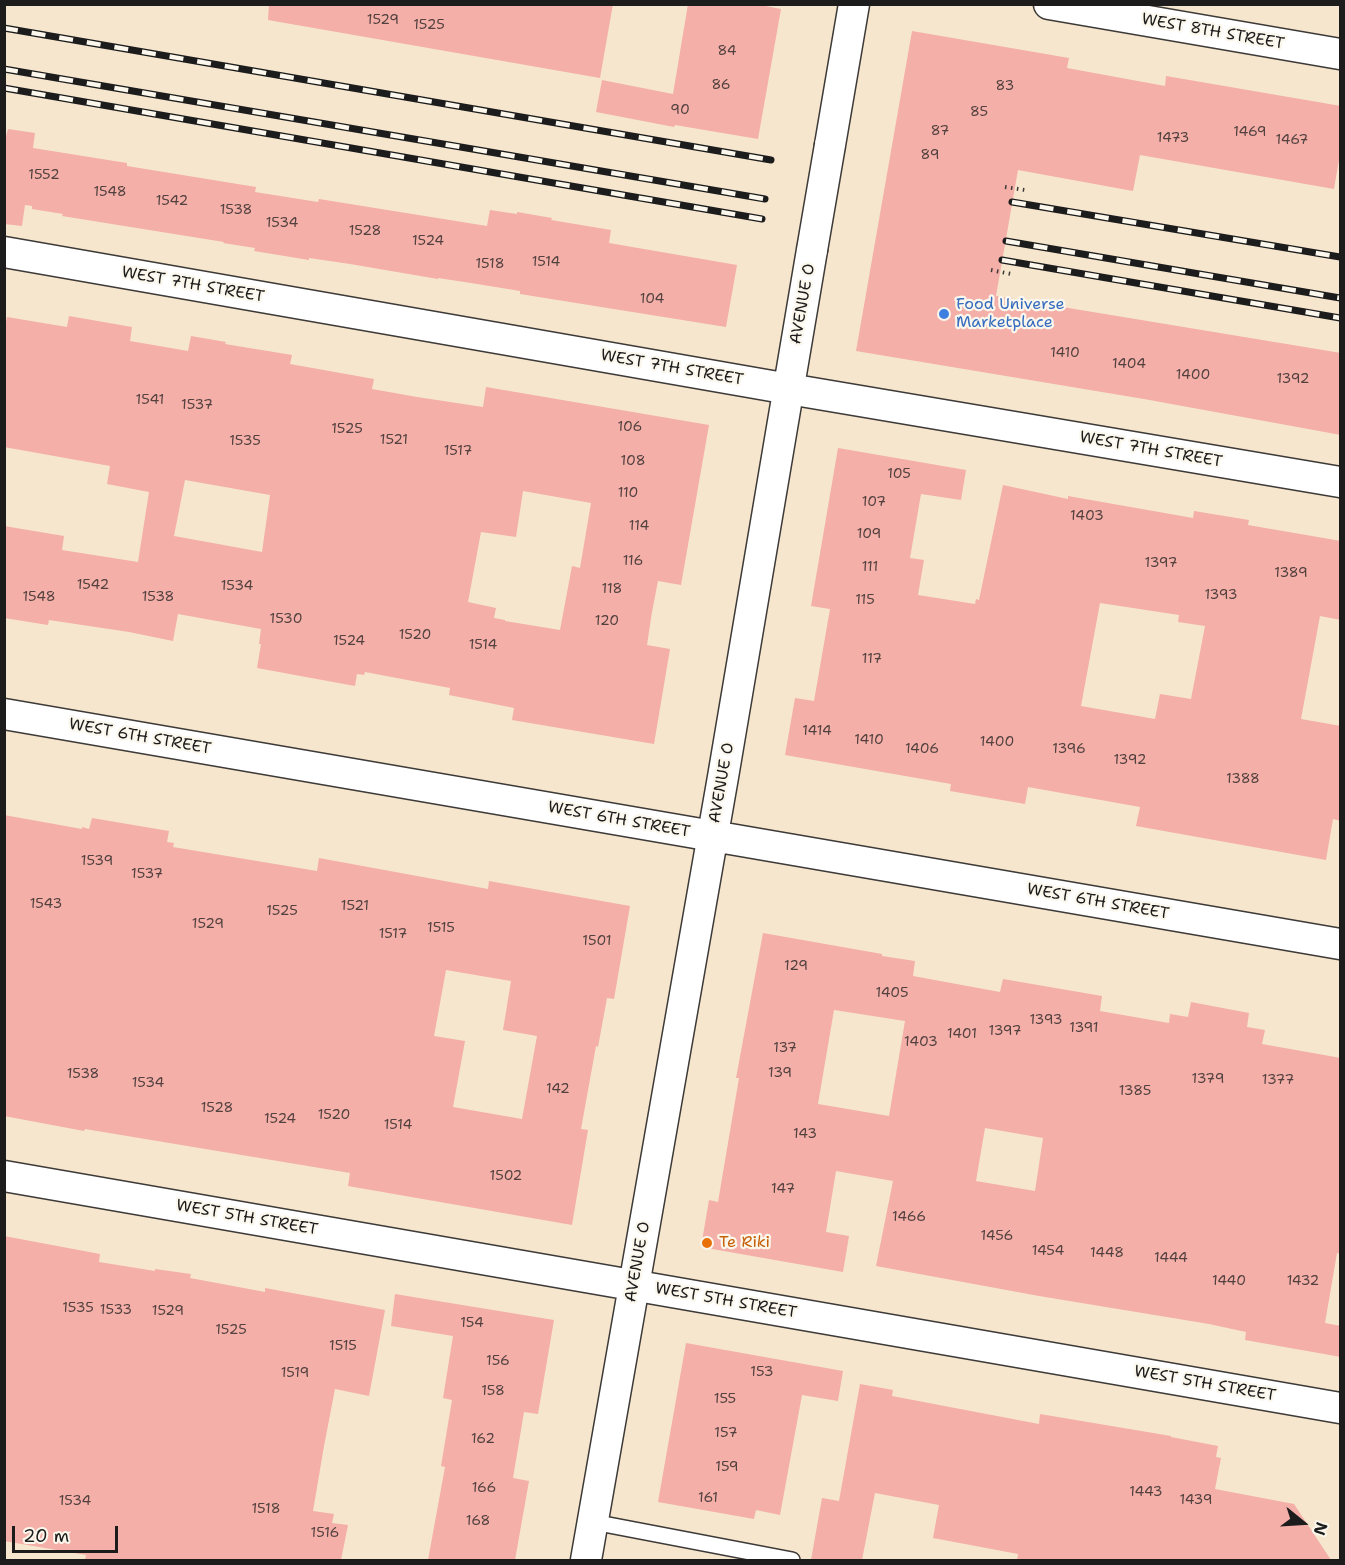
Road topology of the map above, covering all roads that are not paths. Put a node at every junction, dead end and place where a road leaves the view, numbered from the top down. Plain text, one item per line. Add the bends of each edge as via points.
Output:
1 (854, 4) edge
2 (1049, 4) edge
3 (1341, 54) edge
4 (4, 252) edge
5 (789, 389) junction
6 (1341, 482) edge
7 (4, 714) edge
8 (713, 836) junction
9 (1341, 944) edge
10 (4, 1176) edge
11 (634, 1285) junction
12 (1341, 1408) edge
13 (593, 1522) junction
14 (586, 1560) edge
15 (792, 1560) edge

1 - 5 street, AVENUE O, bridge
2 - 3 street, WEST 8TH STREET
4 - 5 street, WEST 7TH STREET
5 - 6 street, WEST 7TH STREET
5 - 8 street, AVENUE O
7 - 8 street, WEST 6TH STREET
8 - 9 street, WEST 6TH STREET
8 - 11 street, AVENUE O
10 - 11 street, WEST 5TH STREET
11 - 12 street, WEST 5TH STREET
11 - 13 street, AVENUE O
13 - 14 street, AVENUE O
13 - 15 lane

